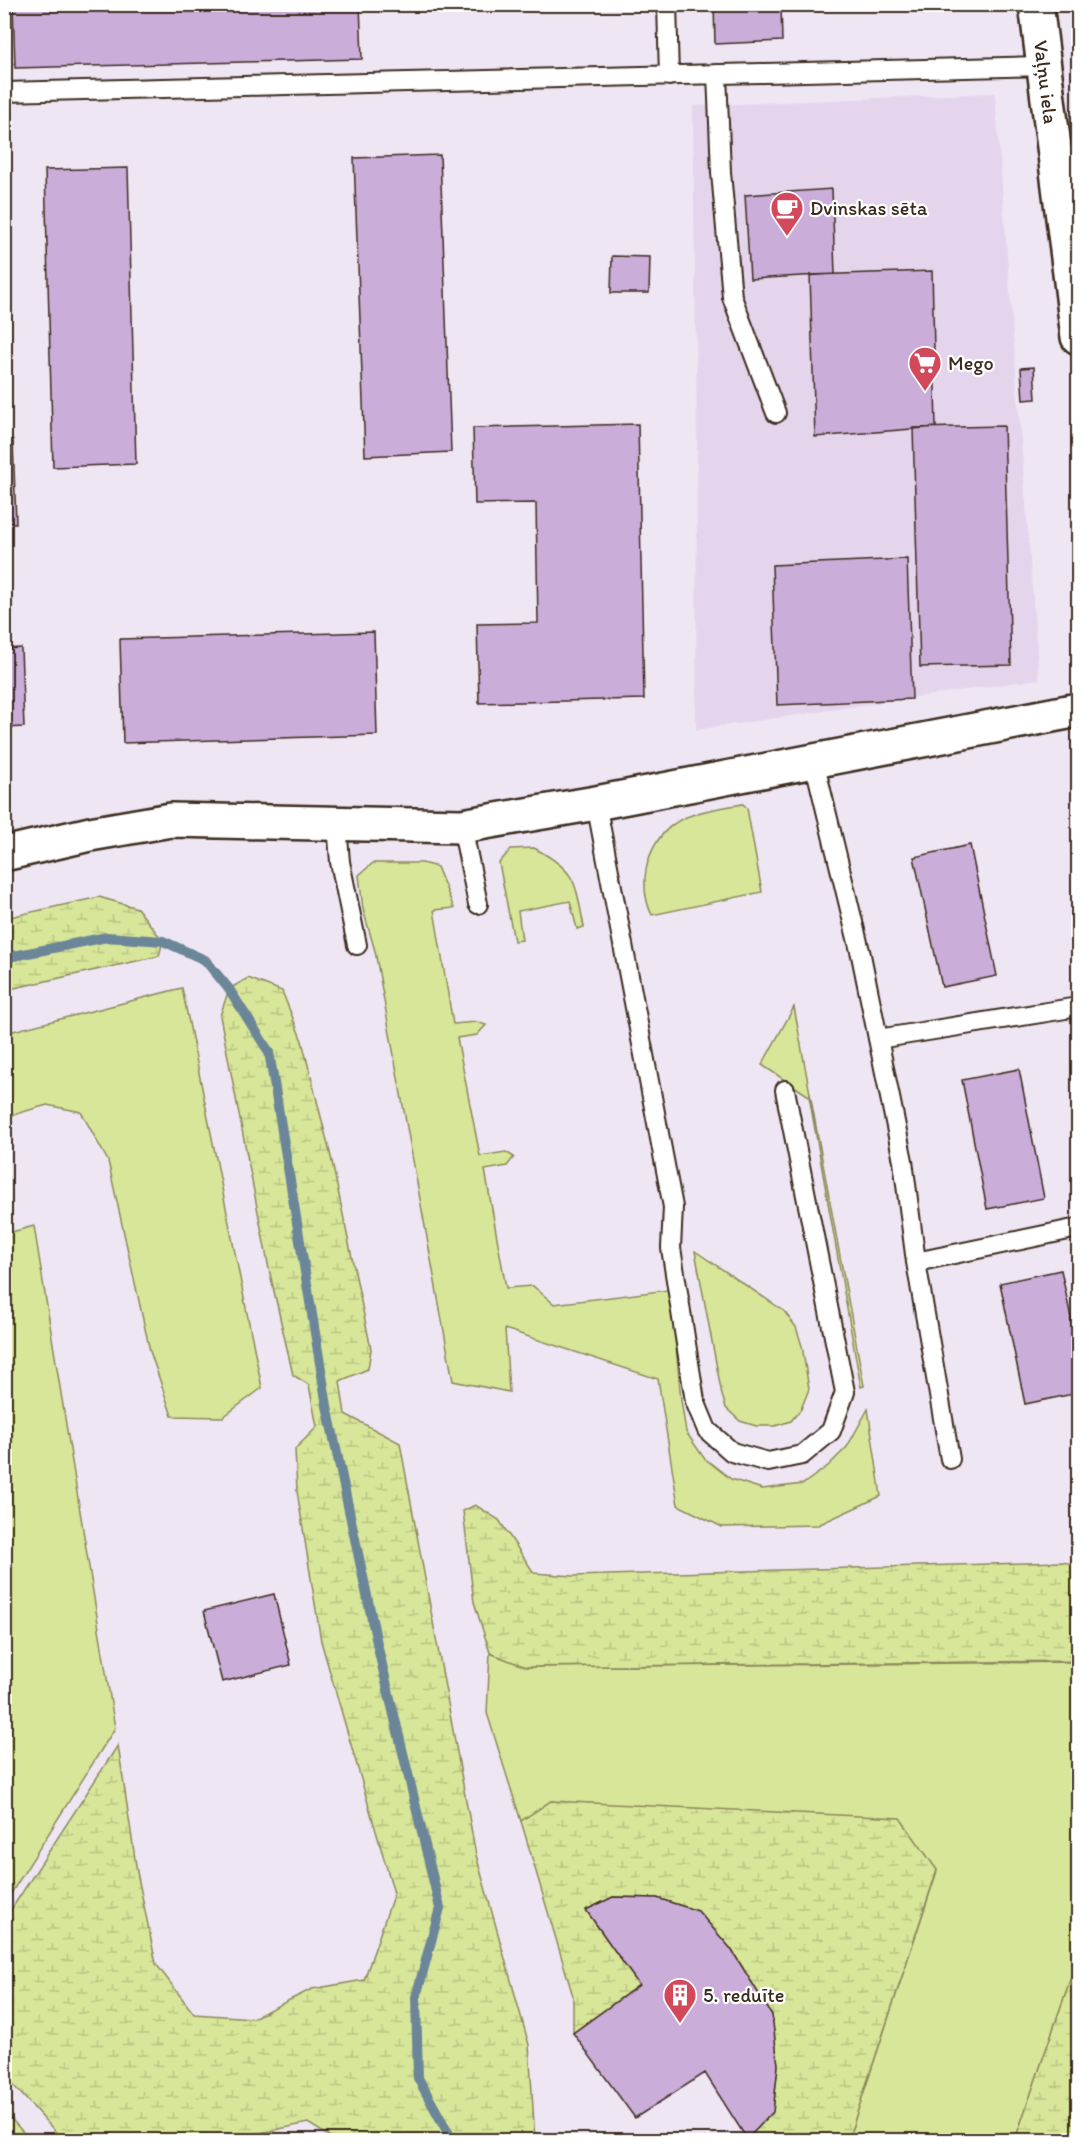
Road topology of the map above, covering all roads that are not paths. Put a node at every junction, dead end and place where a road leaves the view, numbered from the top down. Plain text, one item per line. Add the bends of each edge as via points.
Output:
1 (667, 4) edge
2 (1036, 4) edge
3 (1044, 66) junction
4 (717, 74) junction
5 (669, 76) junction
6 (4, 92) edge
7 (1078, 337) edge
8 (776, 413) dead end
9 (1078, 710) edge
10 (813, 761) junction
11 (596, 803) junction
12 (337, 824) junction
13 (462, 826) junction
14 (4, 854) edge
15 (478, 904) dead end
16 (357, 945) dead end
17 (1078, 1007) edge
18 (878, 1039) junction
19 (785, 1090) dead end
20 (1078, 1228) edge
21 (916, 1262) junction
22 (950, 1458) dead end

1 - 5 lane
2 - 3 street, Vaļņu iela
3 - 4 lane
3 - 7 street, Vaļņu iela
4 - 5 lane
4 - 8 lane via 732,297
5 - 6 lane
9 - 10 street
10 - 11 street
10 - 18 lane
11 - 13 street
11 - 19 lane via 673,1207 671,1248 695,1401 707,1430 732,1452 768,1462 802,1455 831,1431 845,1392
12 - 13 street
12 - 14 street via 171,820
12 - 16 lane via 340,862
13 - 15 lane
17 - 18 lane
18 - 21 lane via 903,1161
20 - 21 lane
21 - 22 lane

